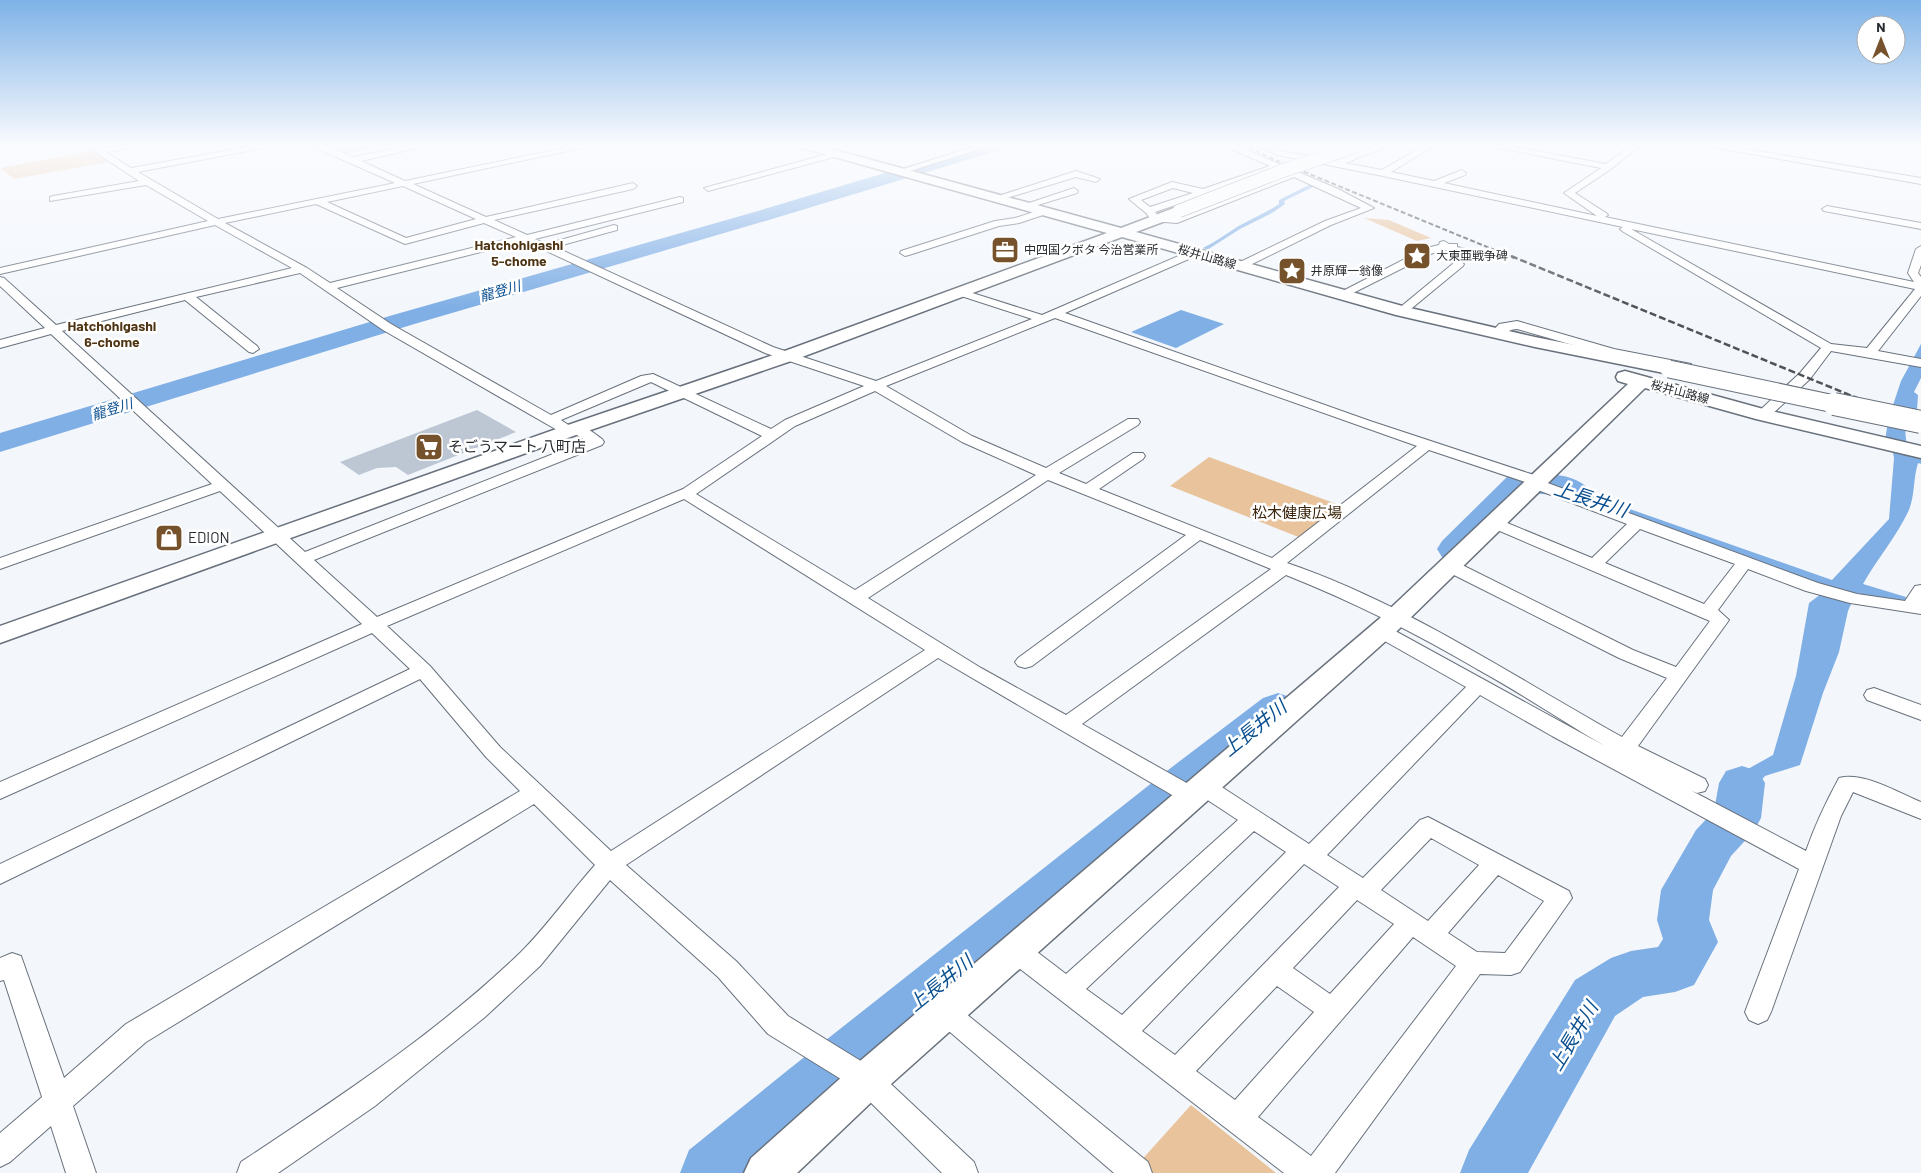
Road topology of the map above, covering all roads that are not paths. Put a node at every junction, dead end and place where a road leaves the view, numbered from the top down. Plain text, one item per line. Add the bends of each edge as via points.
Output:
1 (178, 199) edge
2 (335, 199) edge
3 (437, 199) edge
4 (577, 199) edge
5 (999, 199) edge
6 (1048, 199) edge
7 (1135, 199) edge
8 (1187, 199) edge
9 (1211, 199) edge
10 (1229, 199) edge
11 (1350, 199) edge
12 (1506, 199) edge
13 (1556, 199) edge
14 (1570, 199) edge
15 (680, 200) dead end
16 (319, 202) junction
17 (1024, 206) junction
18 (1541, 206) junction
19 (1827, 209) dead end
20 (1046, 211) junction
21 (1152, 215) junction
22 (484, 220) junction
23 (216, 222) junction
24 (1614, 222) junction
25 (628, 224) dead end
26 (1921, 226) edge
27 (1121, 232) junction
28 (524, 238) junction
29 (545, 247) junction
30 (1921, 248) edge
31 (906, 253) dead end
32 (1194, 253) junction
33 (1478, 255) dead end
34 (1459, 264) dead end
35 (1240, 266) junction
36 (301, 269) junction
37 (0, 271) edge
38 (0, 280) edge
39 (328, 287) junction
40 (1921, 287) edge
41 (959, 292) junction
42 (1343, 294) junction
43 (188, 297) junction
44 (1402, 311) junction
45 (1048, 316) junction
46 (1442, 320) junction
47 (55, 330) junction
48 (1497, 333) junction
49 (0, 344) edge
50 (1828, 347) junction
51 (253, 349) dead end
52 (1870, 353) junction
53 (788, 356) junction
54 (1921, 363) edge
55 (1641, 382) junction
56 (875, 386) junction
57 (1792, 388) junction
58 (683, 392) junction
59 (1763, 415) junction
60 (550, 420) junction
61 (1133, 422) dead end
62 (1921, 422) edge
63 (572, 430) junction
64 (772, 435) junction
65 (1428, 444) junction
66 (1921, 452) edge
67 (1138, 456) dead end
68 (1048, 474) junction
69 (1537, 482) junction
70 (223, 485) junction
71 (1087, 490) junction
72 (684, 493) junction
73 (1638, 522) junction
74 (1494, 524) junction
75 (1198, 534) junction
76 (278, 536) junction
77 (303, 559) junction
78 (1745, 562) junction
79 (0, 564) edge
80 (1594, 565) junction
81 (1280, 566) junction
82 (1450, 566) junction
83 (1921, 590) edge
84 (855, 598) junction
85 (1916, 608) edge
86 (1712, 614) junction
87 (374, 624) junction
88 (1389, 624) junction
89 (0, 635) edge
90 (938, 650) junction
91 (1024, 662) dead end
92 (422, 670) junction
93 (1679, 675) junction
94 (1478, 686) junction
95 (1874, 695) dead end
96 (1921, 713) edge
97 (1067, 725) junction
98 (1628, 759) junction
99 (1697, 785) dead end
100 (0, 791) edge
101 (1197, 791) junction
102 (535, 793) junction
103 (1921, 811) edge
104 (1253, 819) junction
105 (1306, 854) junction
106 (1495, 862) junction
107 (609, 864) junction
108 (1812, 865) junction
109 (0, 875) edge
110 (1360, 889) junction
111 (1421, 928) junction
112 (1015, 950) junction
113 (1474, 963) junction
114 (0, 970) edge
115 (1275, 970) junction
116 (1067, 990) junction
117 (1333, 1011) junction
118 (945, 1012) junction
119 (1758, 1012) dead end
120 (1123, 1032) junction
121 (1176, 1073) junction
122 (867, 1080) junction
123 (58, 1102) junction
124 (1237, 1119) junction
125 (0, 1152) edge
126 (81, 1173) edge
127 (252, 1173) edge
128 (766, 1173) edge
129 (963, 1173) edge
130 (1138, 1173) edge
131 (1308, 1173) edge
132 (1317, 1173) edge

1 - 23 street
2 - 16 street
3 - 22 street
4 - 22 street
5 - 17 street, 桜井山路線
6 - 17 street
7 - 21 street
8 - 21 street
9 - 21 street, bridge via 1179,211
10 - 21 street via 1174,220
11 - 35 street via 1369,208 1328,223
12 - 18 street
13 - 18 street
14 - 24 street
15 - 28 street
16 - 22 street via 405,241
16 - 23 street
17 - 20 street, 桜井山路線
18 - 24 street
19 - 26 street
20 - 27 street, 桜井山路線
20 - 31 street
21 - 27 street
22 - 28 street
23 - 36 street
23 - 37 street
24 - 40 street
24 - 50 street
25 - 29 street
27 - 32 street, 桜井山路線
27 - 41 street
28 - 29 street
28 - 39 street
29 - 53 street
30 - 40 street via 1913,273
32 - 35 street, 桜井山路線
32 - 45 street
33 - 42 street via 1447,245 1430,250
34 - 44 street
35 - 42 street, 桜井山路線
36 - 39 street
36 - 43 street
38 - 47 street
39 - 60 street via 387,327
40 - 52 street
41 - 45 street
41 - 53 street
42 - 44 street, 桜井山路線
43 - 47 street
43 - 51 street
44 - 46 street, 桜井山路線
45 - 56 street
45 - 65 street
46 - 48 street, 桜井山路線
46 - 55 street, 桜井山路線 via 1466,331
47 - 49 street
47 - 70 street
48 - 57 street via 1508,325 1528,326 1612,352
48 - 62 street, 桜井山路線, bridge
50 - 52 street
50 - 57 street
52 - 54 street
53 - 56 street
53 - 58 street
55 - 59 street, 桜井山路線
55 - 69 street
56 - 64 street via 790,423
56 - 68 street via 967,439
57 - 59 street
58 - 60 street via 653,378 646,379
58 - 63 street
58 - 64 street
59 - 66 street, 桜井山路線
60 - 63 street
61 - 68 street
63 - 76 street
63 - 77 street via 597,442
64 - 72 street
65 - 69 street
65 - 81 street
67 - 71 street
68 - 71 street
68 - 84 street
69 - 73 street
69 - 74 street
70 - 76 street
70 - 79 street
71 - 75 street
72 - 84 street
72 - 87 street
73 - 78 street
73 - 80 street
74 - 80 street
74 - 82 street
75 - 81 street
75 - 91 street
76 - 77 street
76 - 89 street
77 - 87 street
78 - 85 street via 1812,588
78 - 86 street via 1708,611
80 - 86 street
81 - 88 street
81 - 97 street
82 - 88 street
82 - 93 street via 1626,654
83 - 85 street
84 - 90 street
86 - 93 street via 1720,620
87 - 92 street
87 - 100 street
88 - 94 street
88 - 98 street via 1484,664
88 - 101 street
90 - 97 street
90 - 107 street
92 - 102 street via 493,752
92 - 109 street
93 - 98 street
94 - 98 street
94 - 105 street
95 - 96 street
97 - 101 street
98 - 99 street
98 - 108 street via 1750,833
101 - 104 street
101 - 112 street
102 - 107 street
102 - 123 street via 136,1033
103 - 108 street via 1859,785 1847,784 1830,816
104 - 105 street
104 - 116 street
105 - 110 street
105 - 120 street
106 - 110 street via 1428,826
106 - 111 street
106 - 113 street via 1560,898 1511,964
107 - 122 street via 727,969 778,1025
107 - 127 street via 531,958 476,1009 365,1096
108 - 119 street
110 - 111 street
110 - 115 street
111 - 113 street
111 - 117 street
112 - 116 street
112 - 118 street
113 - 132 street
114 - 123 street via 12,964
115 - 117 street
115 - 121 street
116 - 120 street
117 - 124 street
118 - 122 street
118 - 130 street
120 - 121 street
121 - 124 street
122 - 128 street
122 - 129 street
123 - 125 street
123 - 126 street
124 - 131 street

